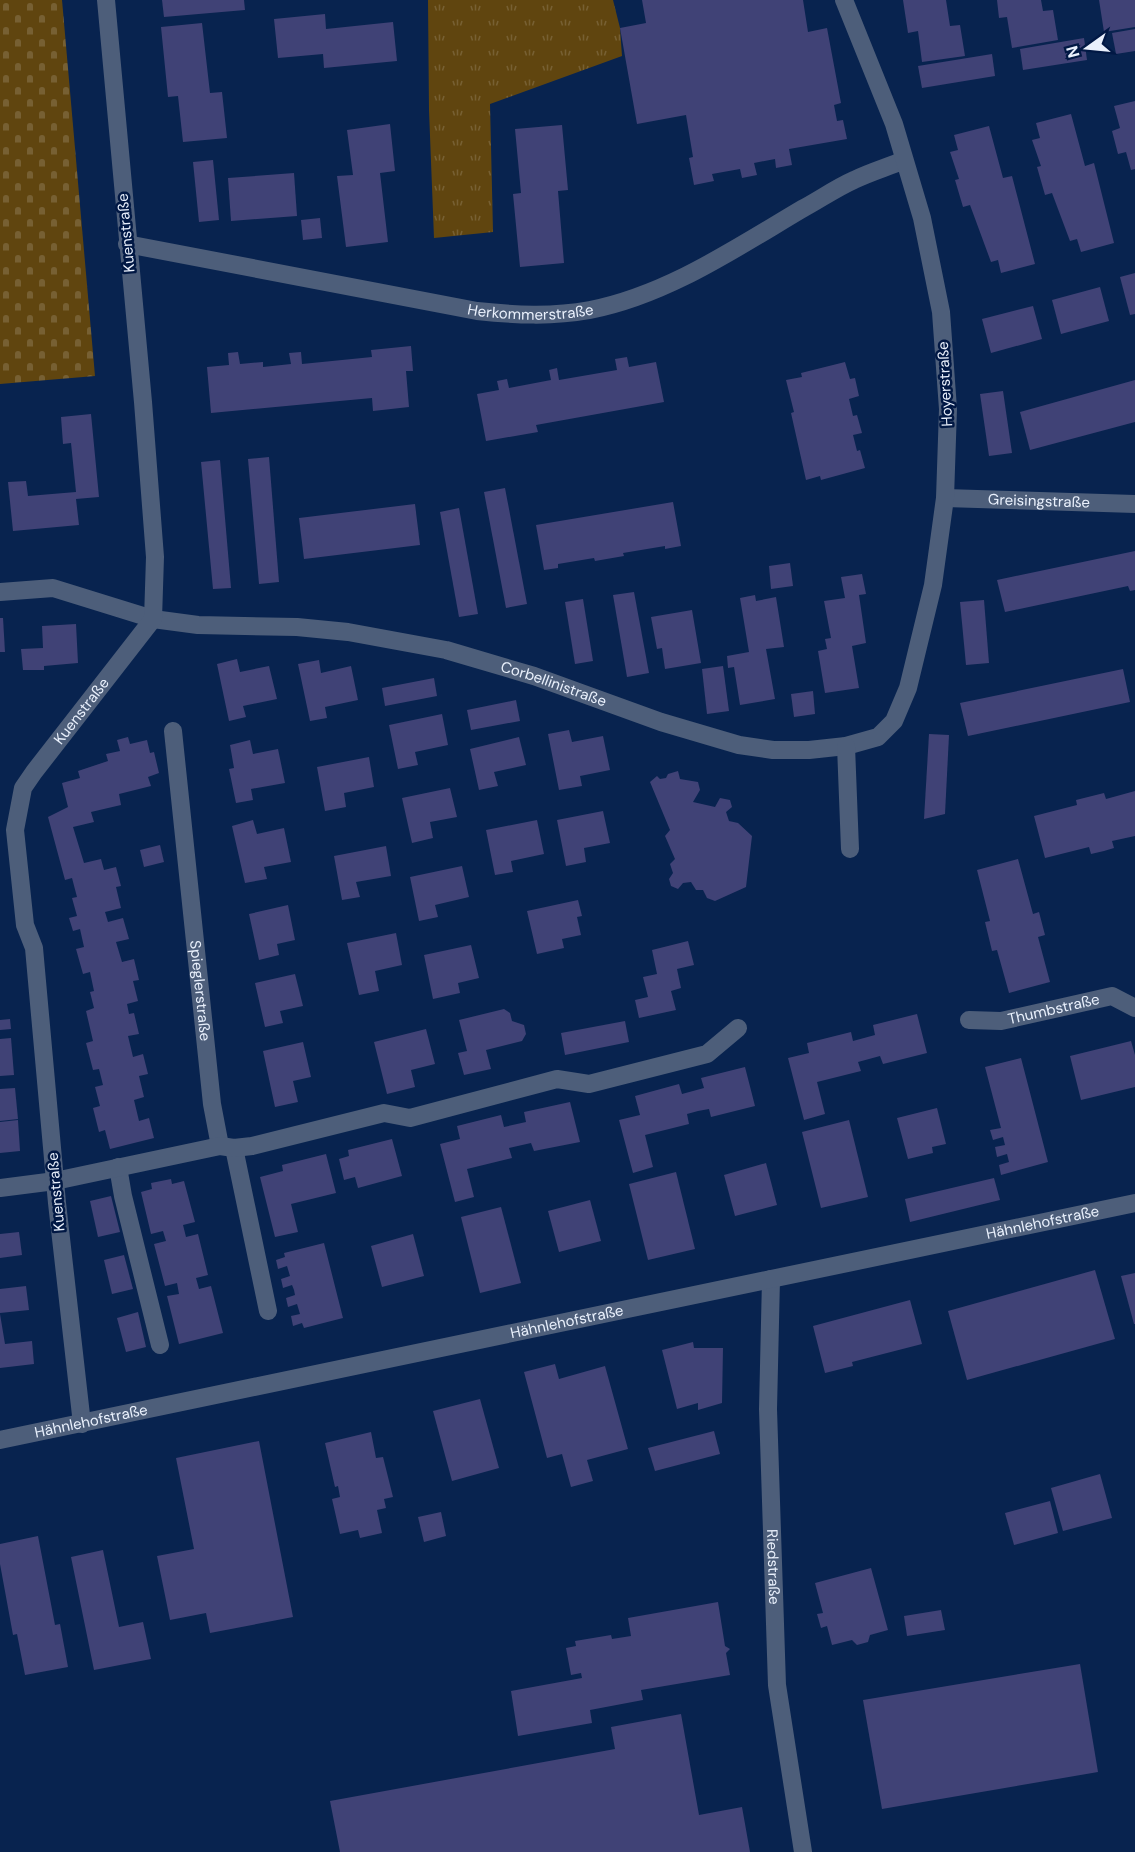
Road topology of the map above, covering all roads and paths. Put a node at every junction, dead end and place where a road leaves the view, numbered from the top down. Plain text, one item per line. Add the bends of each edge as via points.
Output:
1 (106, 0) edge
2 (844, 0) edge
3 (904, 160) junction
4 (127, 244) junction
5 (945, 498) junction
6 (1135, 504) edge
7 (0, 592) edge
8 (153, 619) junction
9 (173, 731) dead end
10 (846, 746) junction
11 (850, 849) dead end
12 (1135, 1008) edge
13 (969, 1020) dead end
14 (738, 1028) dead end
15 (227, 1147) junction
16 (118, 1167) junction
17 (55, 1181) junction
18 (0, 1188) edge
19 (1135, 1203) edge
20 (771, 1279) junction
21 (268, 1311) dead end
22 (160, 1345) dead end
23 (82, 1424) junction
24 (0, 1440) edge
25 (803, 1852) edge

1 - 4 street, Kuenstraße
2 - 3 street, Hoyerstraße via 894,124
3 - 4 street, Herkommerstraße via 853,180 678,279 628,299 556,314 477,311
3 - 5 street, Hoyerstraße via 922,218 941,312 948,409
4 - 8 street, Kuenstraße via 155,557
5 - 6 street, Greisingstraße
5 - 10 street, Hoyerstraße via 933,585 908,688 894,721 878,737
7 - 8 street, Corbellinistraße via 53,588
8 - 10 street, Corbellinistraße via 374,635 498,665 739,746 773,750
8 - 17 street, Kuenstraße via 34,772 23,788 18,810 15,830 25,925 34,948
9 - 15 street, Spieglerstraße via 212,1104
10 - 11 street
12 - 13 street, Thumbstraße via 1112,996 1000,1021
14 - 15 street via 708,1054 589,1084 557,1079 411,1118 384,1113 252,1146
15 - 16 street
15 - 21 street, Spieglerstraße
16 - 17 street
16 - 22 street
17 - 18 street
17 - 23 street, Kuenstraße
19 - 20 street, Hähnlehofstraße
20 - 23 street, Hähnlehofstraße
20 - 25 street, Riedstraße via 768,1408 777,1685
23 - 24 street, Hähnlehofstraße

